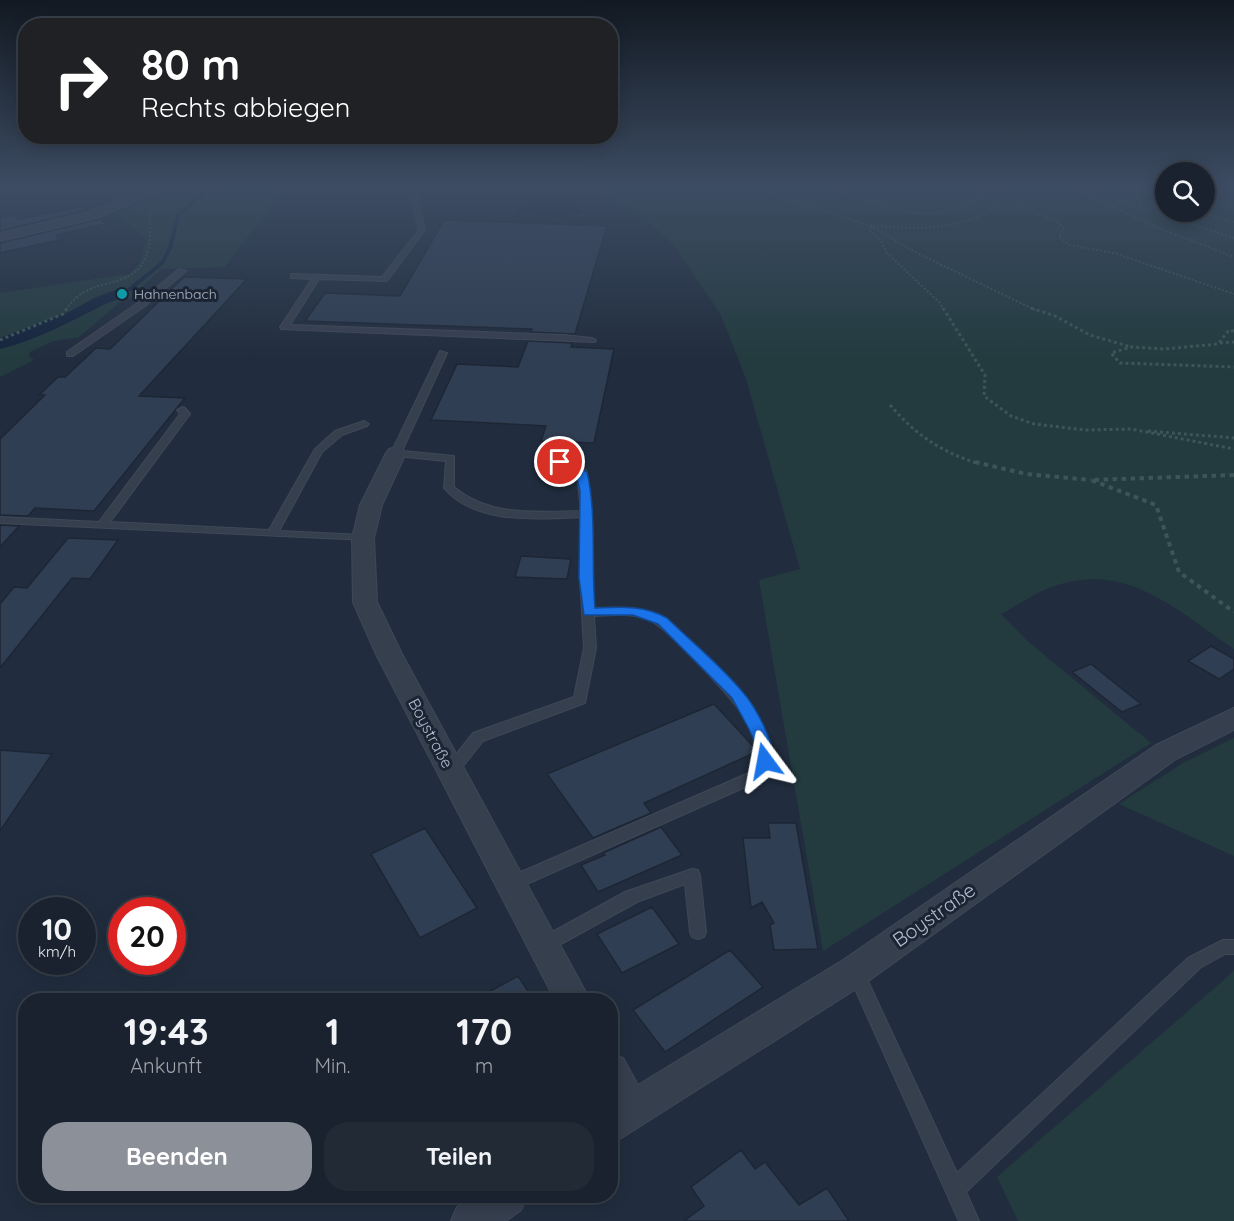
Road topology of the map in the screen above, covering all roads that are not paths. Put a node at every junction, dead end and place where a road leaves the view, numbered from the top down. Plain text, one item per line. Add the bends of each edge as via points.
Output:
1 (410, 245) edge
2 (182, 271) dead end
3 (294, 276) dead end
4 (317, 277) junction
5 (592, 340) dead end
6 (443, 353) dead end
7 (70, 354) dead end
8 (182, 410) dead end
9 (364, 424) dead end
10 (396, 453) junction
11 (539, 459) dead end
12 (587, 514) junction
13 (0, 520) edge
14 (102, 525) junction
15 (272, 534) junction
16 (363, 538) junction
17 (589, 612) junction
18 (1234, 718) edge
19 (451, 771) junction
20 (512, 884) junction
21 (698, 932) dead end
22 (544, 945) junction
23 (1234, 947) edge
24 (855, 971) junction
25 (569, 993) edge
26 (621, 1116) edge
27 (955, 1189) junction
28 (497, 1203) edge
29 (471, 1221) edge
30 (969, 1221) edge

1 - 4 lane via 384,279
2 - 7 lane
3 - 4 lane
4 - 5 lane via 284,327
6 - 10 lane
8 - 14 lane via 184,414
9 - 15 lane via 338,432 326,441
10 - 12 lane via 451,458 449,488 459,499 482,509 533,516
10 - 16 street, Boystraße via 371,505
11 - 12 lane via 560,462 582,472
12 - 17 lane
13 - 14 lane
14 - 15 lane
15 - 16 lane
16 - 19 street, Boystraße via 365,602
17 - 19 lane via 590,648 580,700 478,737
17 - 20 lane via 633,611 662,621 737,694 765,748 764,770
18 - 24 street, Boystraße via 1166,752
19 - 20 street, Boystraße
20 - 22 street, Boystraße
21 - 22 lane via 692,875 631,897
22 - 25 street, Boystraße
23 - 27 lane via 1223,947 1194,963
24 - 26 street, Boystraße
24 - 27 lane
27 - 30 lane
28 - 29 street

